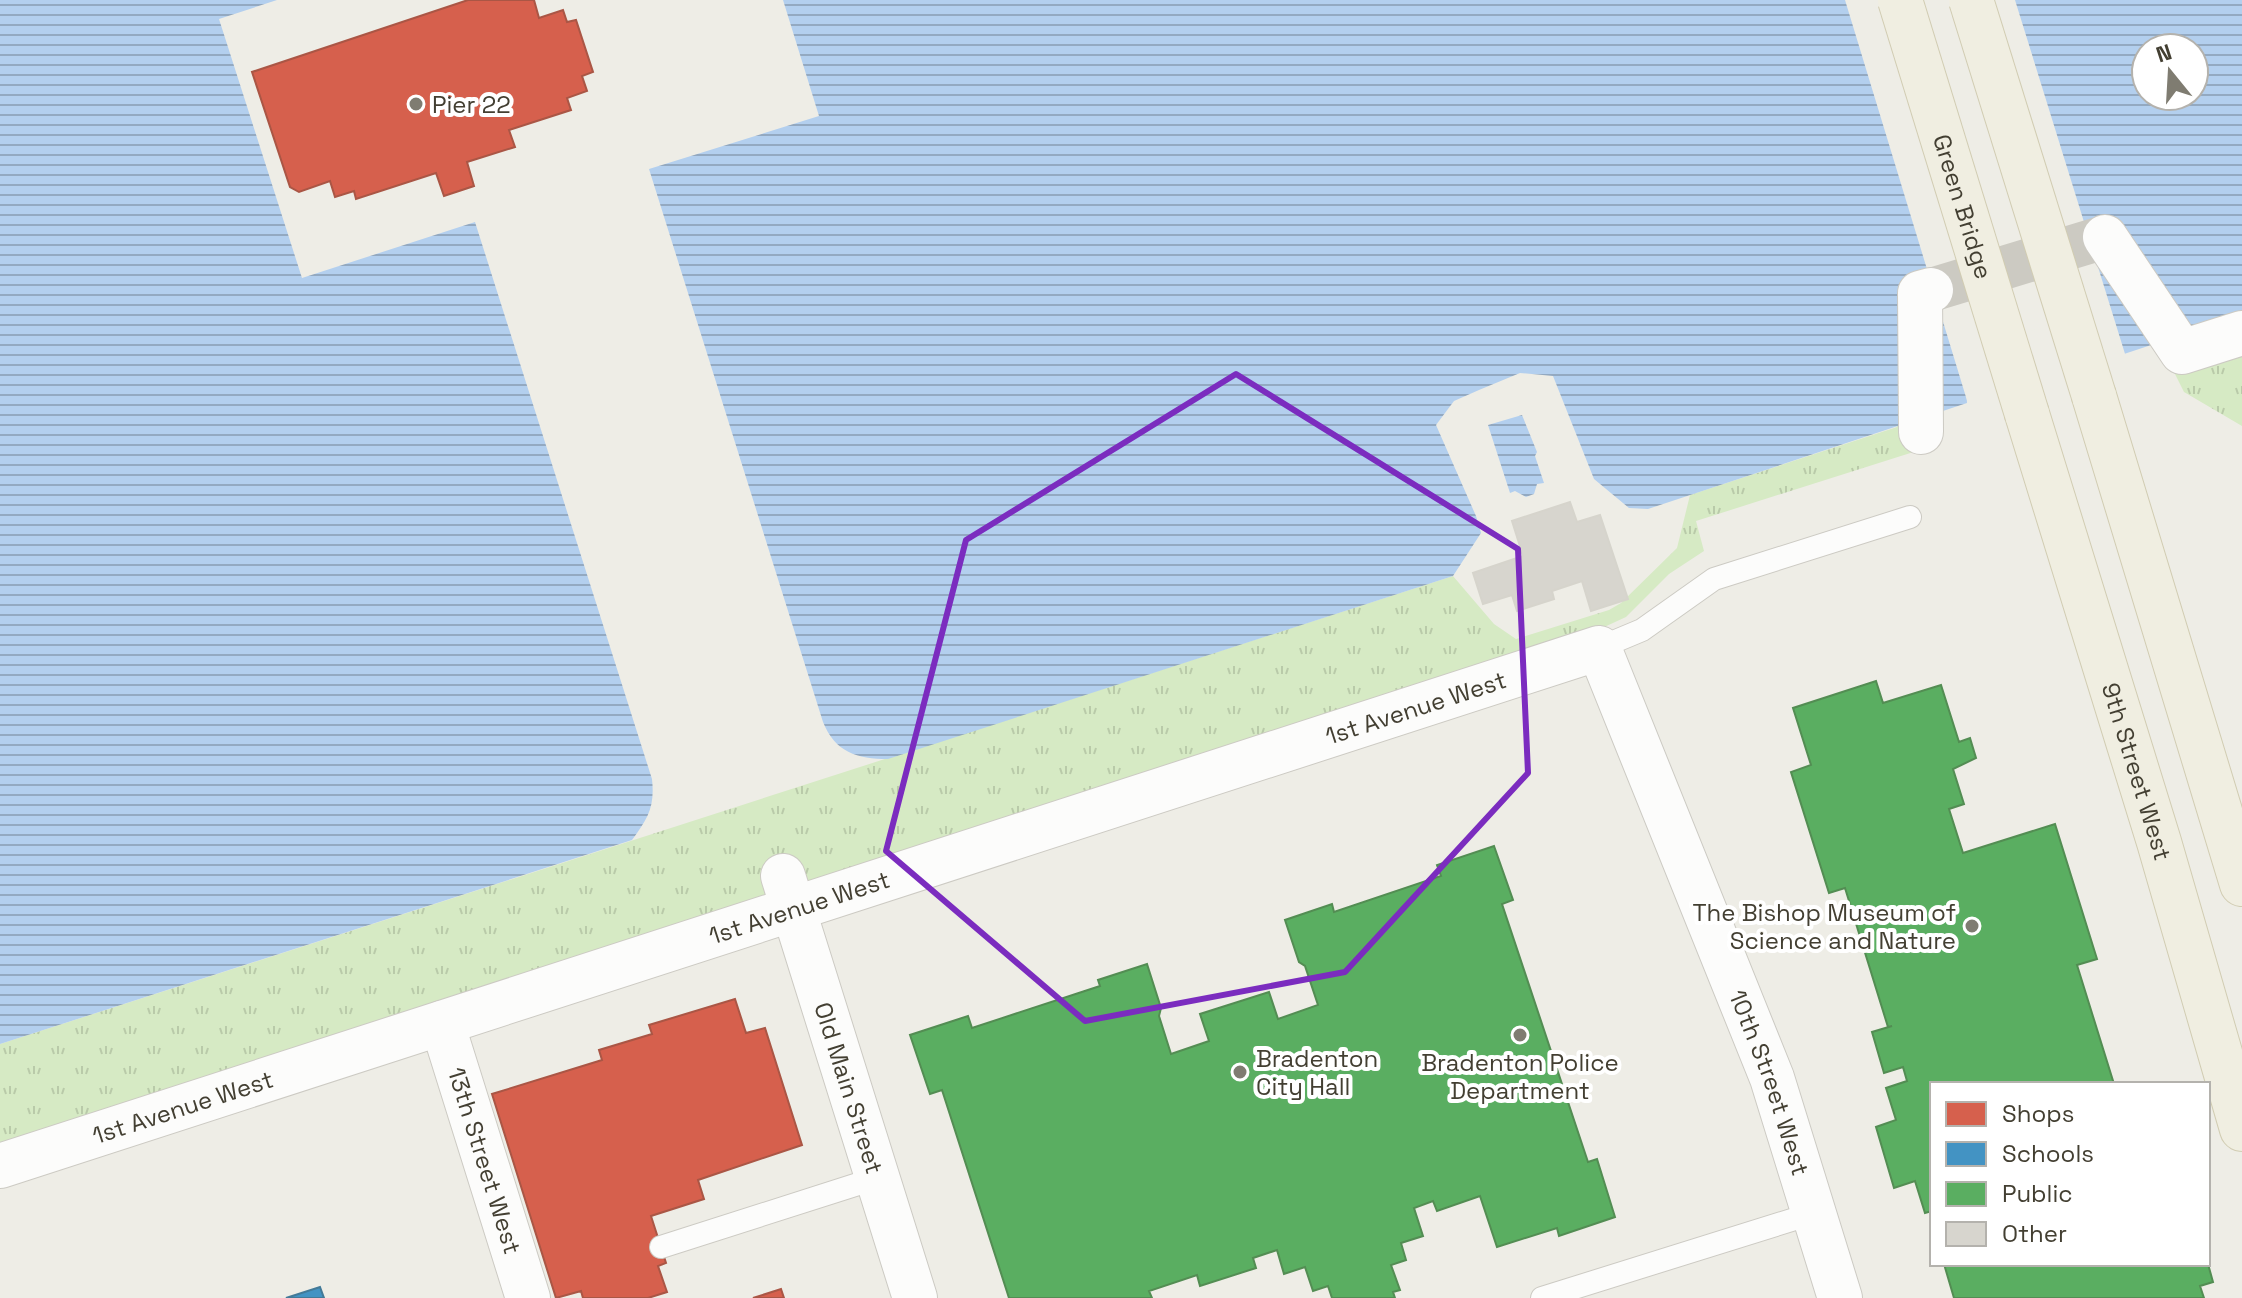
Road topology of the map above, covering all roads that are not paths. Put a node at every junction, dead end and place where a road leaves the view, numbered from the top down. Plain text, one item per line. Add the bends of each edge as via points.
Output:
1 (1900, 0) edge
2 (1971, 0) edge
3 (2105, 237) dead end
4 (1931, 290) dead end
5 (2242, 333) edge
6 (2027, 414) joint
7 (1921, 432) dead end
8 (1910, 517) dead end
9 (1599, 648) junction
10 (2242, 884) edge
11 (788, 892) junction
12 (442, 1023) junction
13 (2242, 1129) edge
14 (0, 1166) edge
15 (877, 1178) junction
16 (1814, 1213) junction
17 (661, 1247) dead end
18 (535, 1290) edge
19 (915, 1298) edge
20 (1542, 1298) edge
21 (1840, 1298) edge

1 - 6 main road, Green Bridge, bridge
2 - 10 main road, bridge
3 - 5 street via 2182,352
4 - 7 street via 1920,293
6 - 13 main road, 9th Street West
8 - 9 lane via 1714,579 1642,630
9 - 11 street, 1st Avenue West
9 - 16 street, 10th Street West via 1772,1078
11 - 12 street, 1st Avenue West
11 - 15 street, Old Main Street
12 - 14 street, 1st Avenue West
12 - 18 street, 13th Street West
15 - 17 lane
15 - 19 street, Old Main Street
16 - 20 lane
16 - 21 street, 10th Street West

